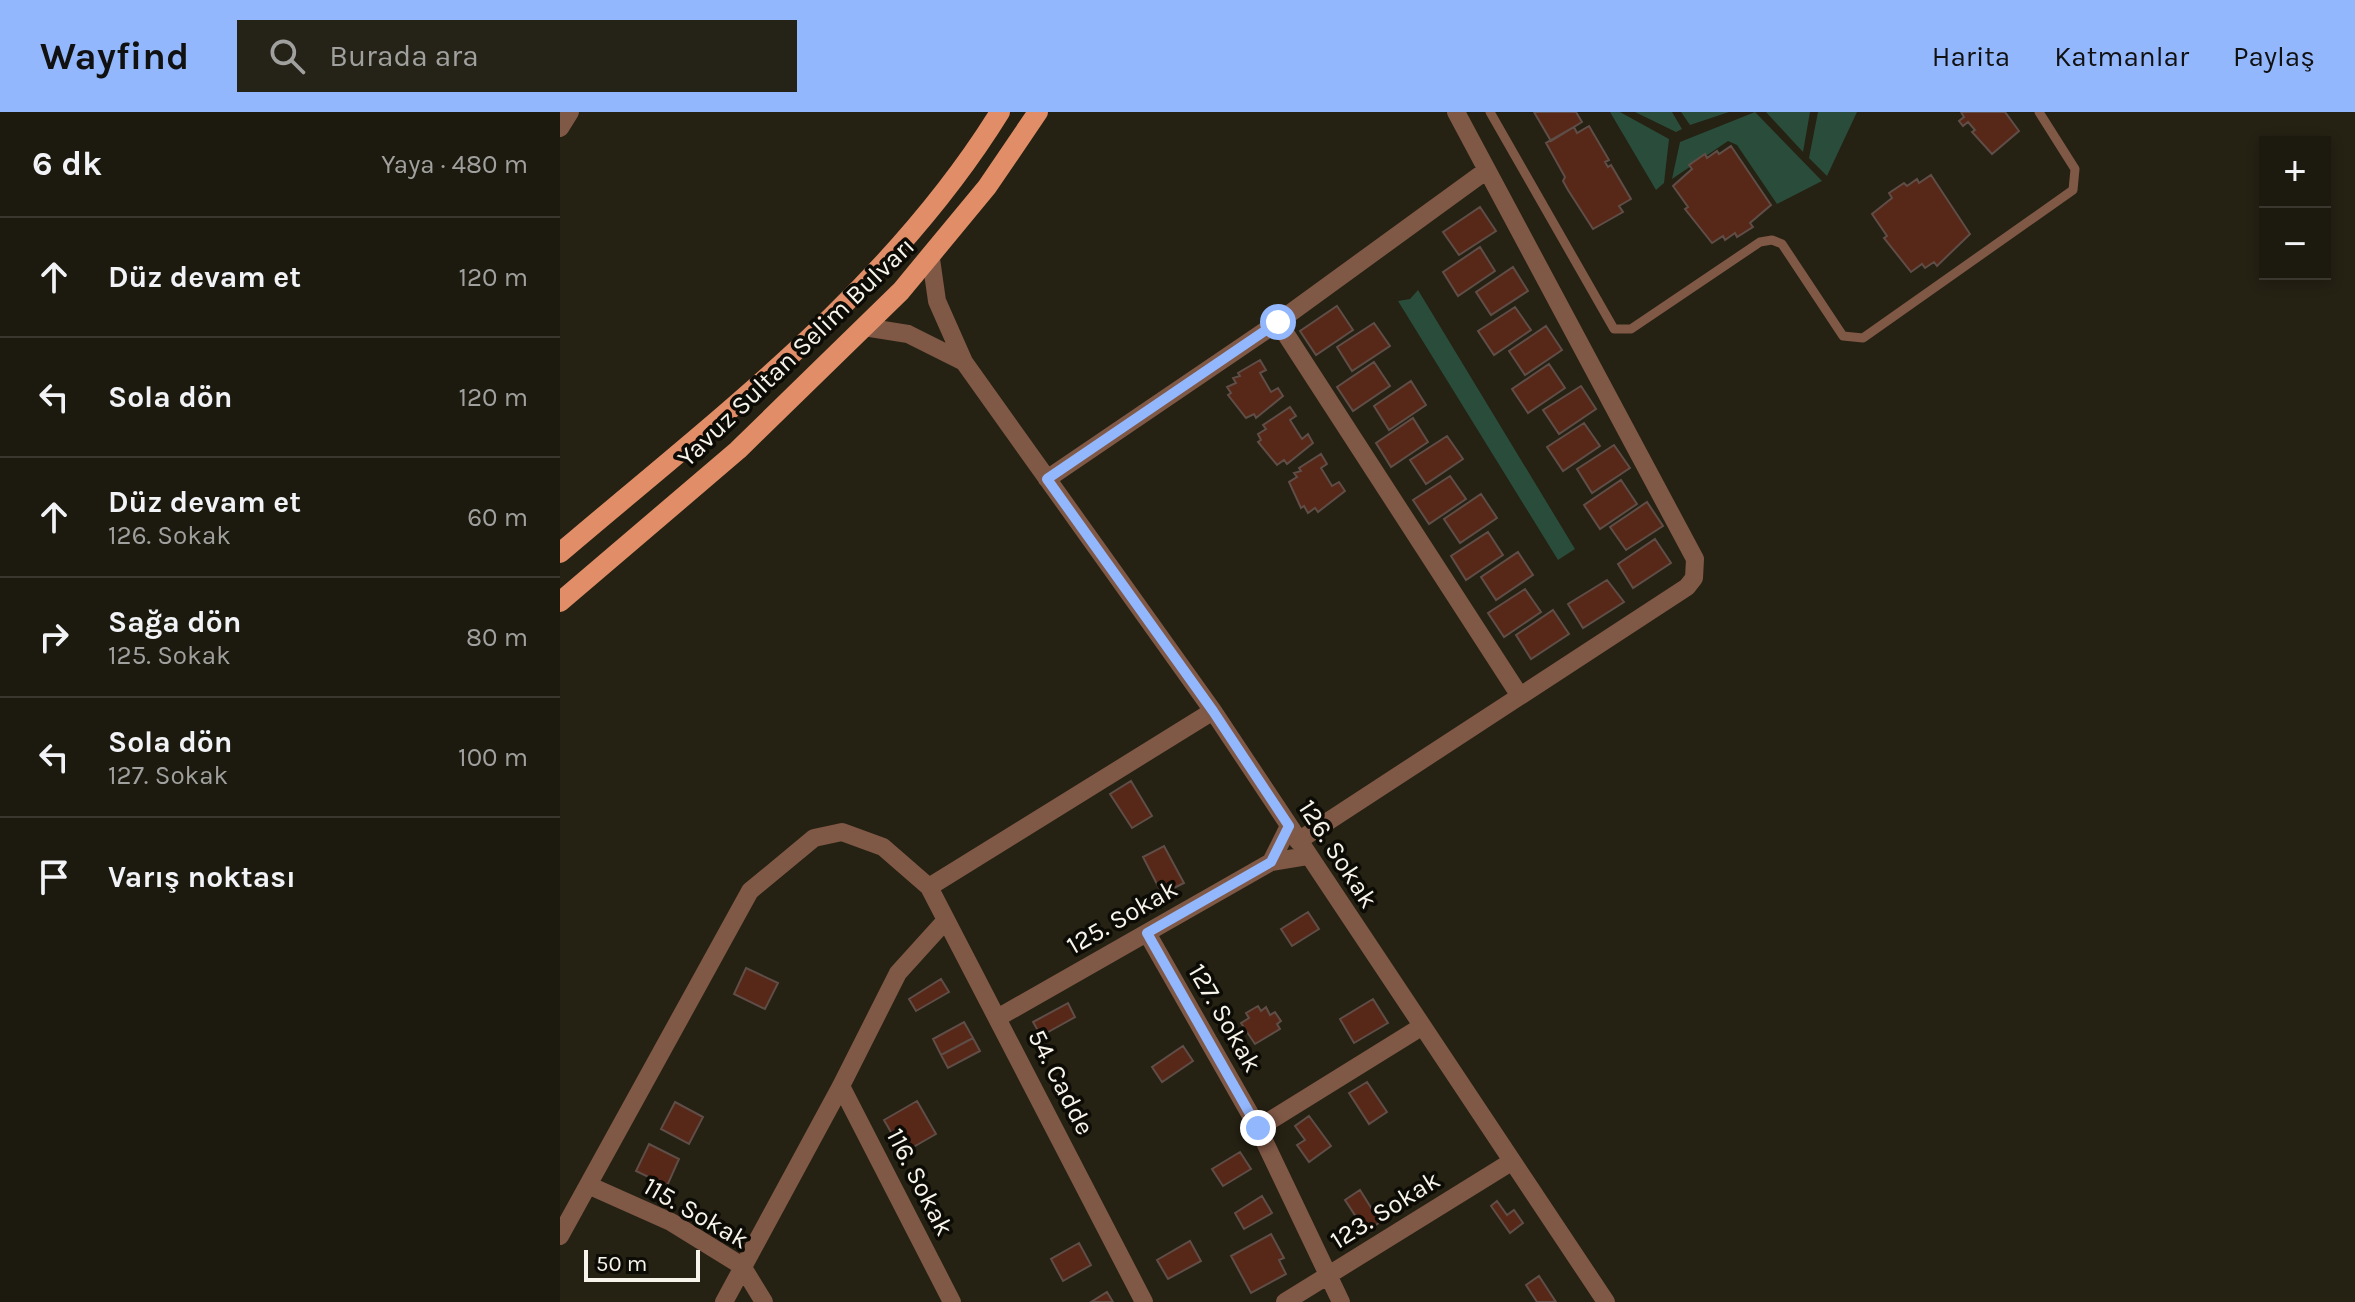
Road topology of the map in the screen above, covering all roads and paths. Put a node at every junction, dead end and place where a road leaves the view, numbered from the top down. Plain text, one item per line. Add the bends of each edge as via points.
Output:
1 (570, 112) edge
2 (1000, 112) edge
3 (1038, 112) edge
4 (1456, 112) edge
5 (1490, 112) edge
6 (2039, 112) edge
7 (560, 128) edge
8 (1487, 170) junction
9 (931, 259) junction
10 (1278, 322) junction
11 (864, 327) junction
12 (964, 362) junction
13 (1047, 479) junction
14 (560, 553) edge
15 (560, 602) edge
16 (1520, 696) junction
17 (1213, 711) junction
18 (1298, 841) junction
19 (1271, 862) junction
20 (929, 887) junction
21 (946, 920) junction
22 (1147, 933) junction
23 (999, 1017) junction
24 (1421, 1027) junction
25 (841, 1086) junction
26 (1258, 1128) junction
27 (1511, 1162) junction
28 (588, 1185) junction
29 (560, 1236) edge
30 (742, 1266) junction
31 (1327, 1277) junction
32 (1602, 1301) edge
33 (724, 1302) edge
34 (764, 1302) edge
35 (952, 1302) edge
36 (1144, 1302) edge
37 (1285, 1302) edge
38 (1341, 1302) edge

1 - 7 street
2 - 14 main road, Yavuz Sultan Selim Bulvarı via 935,202 865,283 789,358
3 - 9 main road, Yavuz Sultan Selim Bulvarı
4 - 8 street
5 - 6 lane via 1614,329 1631,329 1760,242 1772,240 1782,244 1843,336 1853,339 1863,338 2073,190 2075,169
8 - 10 street
8 - 16 street via 1695,559 1694,578 1687,587
9 - 11 main road, Yavuz Sultan Selim Bulvarı
9 - 12 street, 126. Sokak via 937,301
10 - 13 street
10 - 16 street
11 - 12 street via 908,334
11 - 15 main road, Yavuz Sultan Selim Bulvarı via 738,450
12 - 13 street, 126. Sokak
13 - 17 street, 126. Sokak
16 - 18 street
17 - 18 street, 126. Sokak
17 - 20 street
18 - 19 street, 125. Sokak
18 - 19 street
18 - 24 street, 126. Sokak
19 - 22 street, 125. Sokak
20 - 21 street, 54. Cadde
20 - 28 street via 883,847 842,832 814,838 789,856 750,891
21 - 23 street, 54. Cadde
21 - 25 street via 898,973
22 - 23 street, 125. Sokak
22 - 26 street, 127. Sokak
23 - 36 street, 54. Cadde
24 - 26 street
24 - 27 street, 126. Sokak
25 - 30 street
25 - 35 street, 116. Sokak
26 - 31 street, 127. Sokak
27 - 31 street, 123. Sokak
27 - 32 street, 126. Sokak
28 - 29 street
28 - 30 street, 115. Sokak via 671,1222
30 - 33 street
30 - 34 street, 115. Sokak
31 - 37 street, 123. Sokak
31 - 38 street, 127. Sokak

